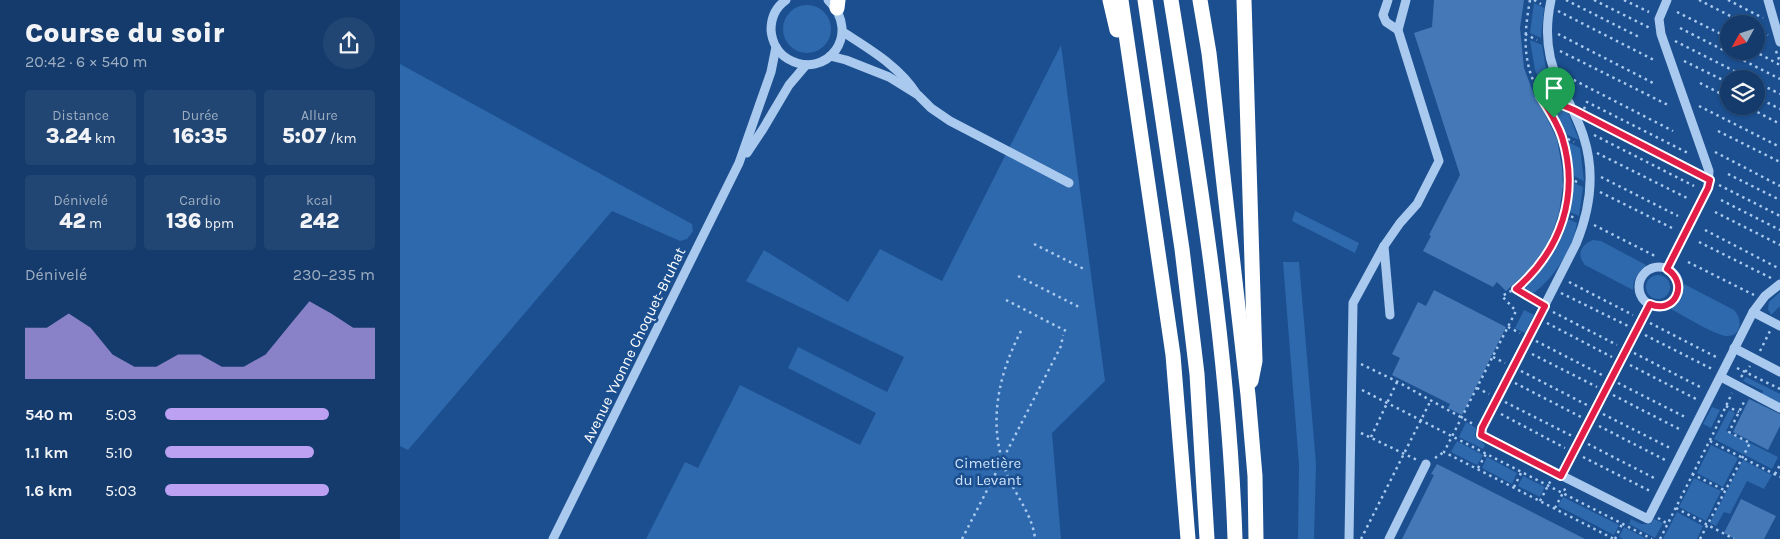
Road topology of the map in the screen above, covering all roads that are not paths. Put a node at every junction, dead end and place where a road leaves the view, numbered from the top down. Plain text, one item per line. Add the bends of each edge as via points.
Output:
1 (1110, 0) edge
2 (1121, 0) edge
3 (1145, 0) edge
4 (1171, 0) edge
5 (1200, 0) edge
6 (1244, 0) edge
7 (1388, 0) edge
8 (1406, 0) edge
9 (1552, 0) edge
10 (1667, 0) edge
11 (1768, 0) edge
12 (782, 1) edge
13 (834, 3) edge
14 (1398, 30) junction
15 (843, 32) junction
16 (1780, 42) edge
17 (776, 47) junction
18 (830, 56) junction
19 (806, 65) junction
20 (1132, 65) junction
21 (918, 95) junction
22 (740, 164) junction
23 (1069, 183) dead end
24 (1384, 246) junction
25 (1667, 269) junction
26 (1780, 284) edge
27 (1650, 304) junction
28 (1753, 312) junction
29 (1390, 315) dead end
30 (1777, 325) edge
31 (1734, 348) junction
32 (1780, 372) edge
33 (1718, 374) junction
34 (1248, 395) junction
35 (1780, 408) edge
36 (1426, 464) road end
37 (1562, 477) junction
38 (553, 539) edge
39 (1188, 539) edge
40 (1207, 539) edge
41 (1235, 539) edge
42 (1256, 539) edge
43 (1349, 539) edge
44 (1389, 539) edge

1 - 20 highway via 1120,45
2 - 20 highway
3 - 40 highway via 1181,240 1197,374
4 - 41 highway via 1216,296 1233,468
5 - 34 highway via 1209,53
6 - 34 highway via 1255,361
7 - 14 street via 1384,15 1386,22
8 - 14 street
9 - 37 street via 1547,44 1558,81 1574,110 1586,148 1590,188 1576,244 1481,435
10 - 25 street via 1658,25 1710,180
11 - 16 street
12 - 17 street via 771,24
13 - 15 street via 842,20
14 - 24 street via 1439,161 1417,204
15 - 18 street
15 - 21 street via 896,69
17 - 19 street via 784,56
17 - 22 street, Avenue Yvonne Choquet-Bruhat via 771,72
18 - 19 street
18 - 21 street via 889,77
19 - 22 street, Avenue Yvonne Choquet-Bruhat via 789,84
20 - 39 highway via 1173,355
21 - 23 street via 950,121
22 - 38 street, Avenue Yvonne Choquet-Bruhat
24 - 29 street
24 - 43 street via 1353,303
25 - 27 street via 1650,269 1641,278 1639,292
25 - 27 street via 1678,280 1678,293 1665,306
26 - 28 street
27 - 37 street
28 - 30 street
28 - 31 street
31 - 32 street
31 - 33 street
33 - 35 street
33 - 37 street via 1712,394 1648,519
34 - 42 highway
36 - 44 street

